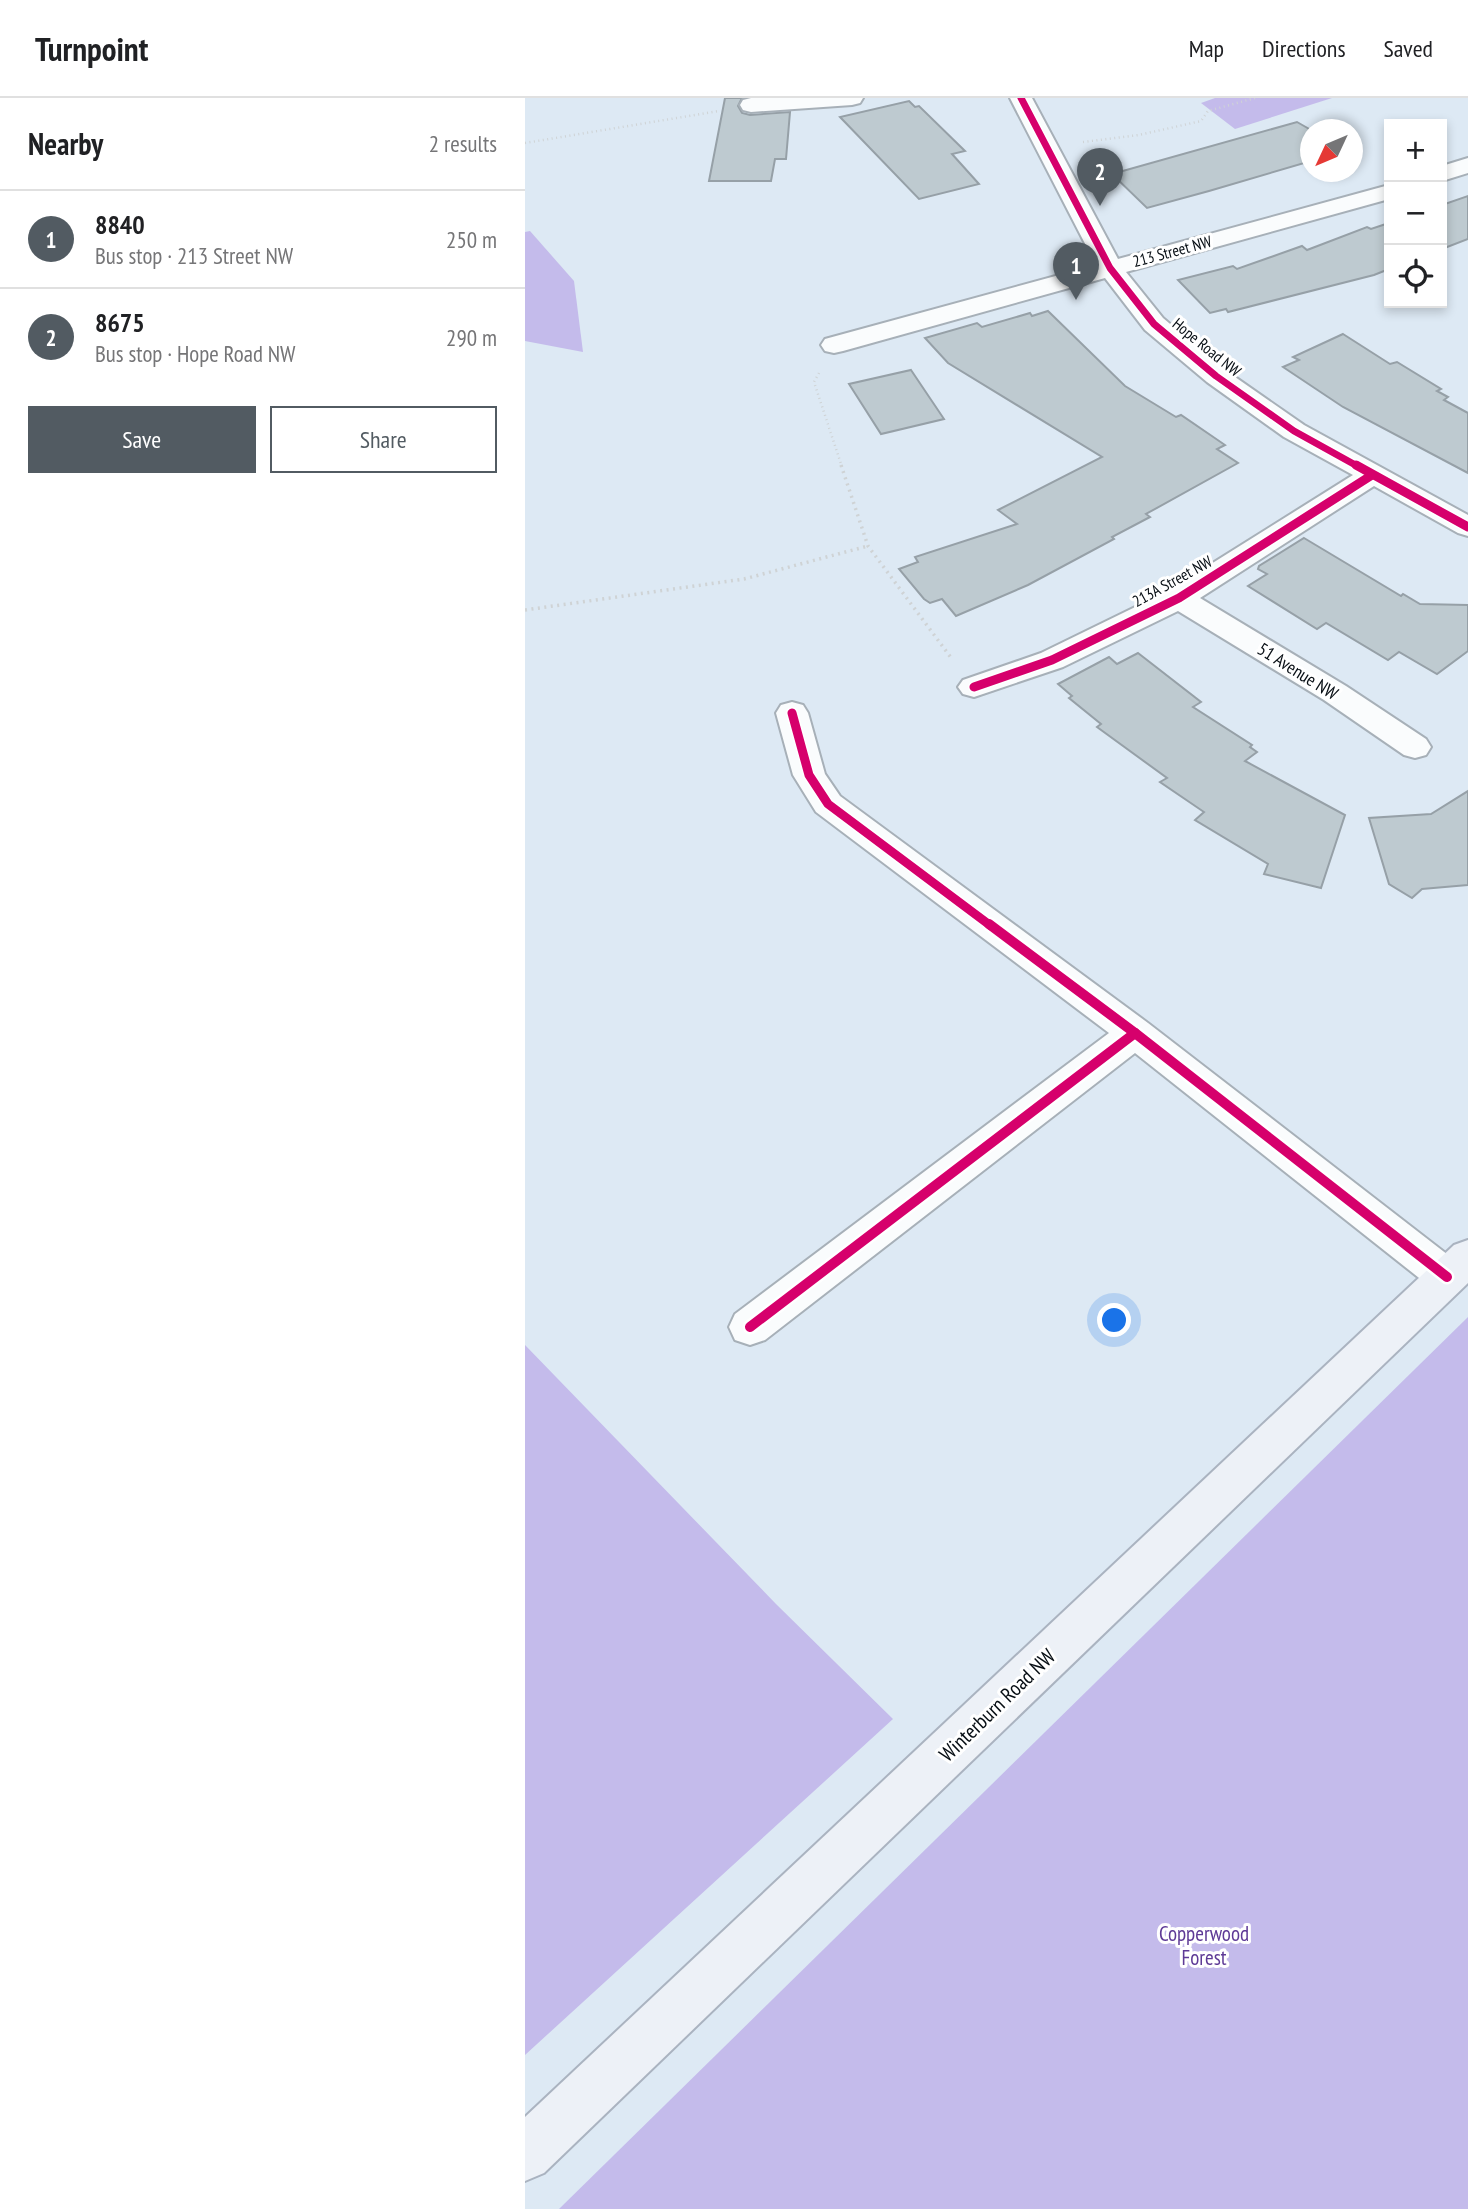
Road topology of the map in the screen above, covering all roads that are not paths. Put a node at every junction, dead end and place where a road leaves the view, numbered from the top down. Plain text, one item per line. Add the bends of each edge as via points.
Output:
1 (852, 98) edge
2 (1021, 98) edge
3 (751, 105) road end
4 (1468, 164) edge
5 (1447, 172) edge
6 (1384, 193) edge
7 (1110, 268) junction
8 (834, 345) road end
9 (1372, 475) junction
10 (1468, 527) edge
11 (1179, 598) junction
12 (974, 687) road end
13 (792, 713) dead end
14 (1415, 747) dead end
15 (1135, 1033) junction
16 (1457, 1267) edge
17 (750, 1327) dead end
18 (525, 2154) edge

1 - 3 street
2 - 7 street, Hope Road NW
4 - 5 street
6 - 7 street, 213 Street NW
7 - 8 street, 213 Street NW
7 - 9 street, Hope Road NW via 1154,324 1216,376 1294,431
9 - 10 street, Hope Road NW
9 - 11 street, 213A Street NW
11 - 12 street, 213A Street NW via 1052,660
11 - 14 street, 51 Avenue NW
13 - 15 street via 809,775 828,804
15 - 16 street
15 - 17 street
16 - 18 main road, Winterburn Road NW

